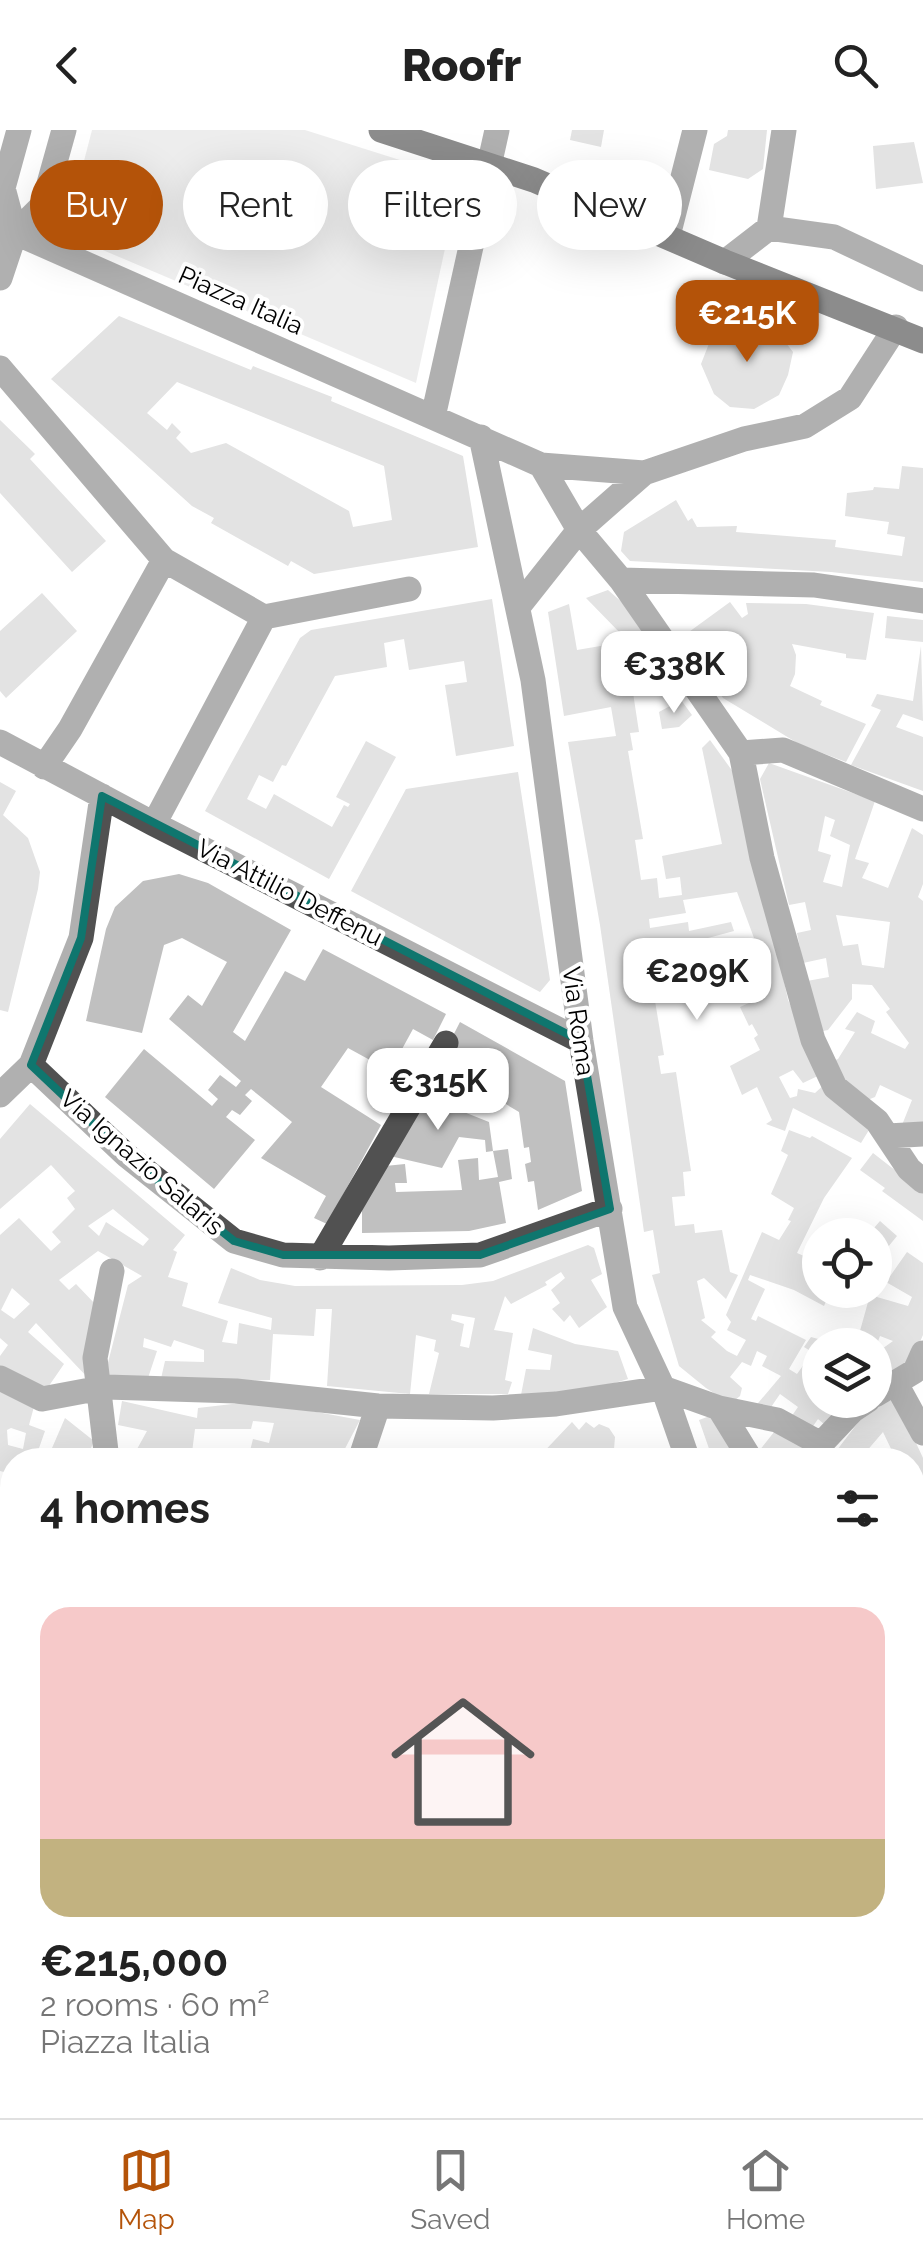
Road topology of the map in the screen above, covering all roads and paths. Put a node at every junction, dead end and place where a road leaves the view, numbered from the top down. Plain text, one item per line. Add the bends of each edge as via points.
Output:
1 (19, 130) edge
2 (64, 130) edge
3 (381, 130) edge
4 (497, 130) edge
5 (694, 130) edge
6 (784, 130) edge
7 (478, 160) edge
8 (489, 160) edge
9 (682, 179) edge
10 (768, 228) junction
11 (8, 229) edge
12 (682, 242) edge
13 (469, 250) edge
14 (725, 262) junction
15 (0, 278) edge
16 (923, 279) edge
17 (896, 328) junction
18 (923, 341) edge
19 (0, 368) edge
20 (433, 417) junction
21 (481, 437) junction
22 (541, 465) junction
23 (644, 473) junction
24 (580, 530) junction
25 (164, 560) junction
26 (622, 580) junction
27 (409, 589) dead end
28 (923, 601) edge
29 (518, 607) junction
30 (264, 616) junction
31 (0, 742) edge
32 (742, 753) junction
33 (44, 767) junction
34 (102, 796) junction
35 (923, 809) edge
36 (154, 824) junction
37 (580, 1041) junction
38 (446, 1043) dead end
39 (31, 1065) junction
40 (0, 1095) edge
41 (923, 1134) edge
42 (888, 1136) junction
43 (916, 1175) edge
44 (610, 1210) junction
45 (320, 1258) junction
46 (112, 1271) dead end
47 (923, 1353) edge
48 (0, 1378) edge
49 (892, 1384) edge
50 (663, 1388) junction
51 (98, 1389) junction
52 (892, 1396) edge
53 (378, 1406) junction
54 (719, 1408) junction
55 (849, 1418) edge
56 (923, 1433) edge
57 (105, 1448) edge
58 (364, 1448) edge
59 (684, 1448) edge
60 (744, 1448) edge
61 (824, 1448) edge
62 (833, 1448) edge

1 - 11 street via 2,188
2 - 11 street via 44,204
3 - 7 main road
4 - 8 street
5 - 9 street
6 - 10 street
10 - 14 street
10 - 16 street via 834,237
11 - 15 street
11 - 20 street, Piazza Italia
12 - 14 main road
13 - 20 street
14 - 17 main road
17 - 18 main road
17 - 23 street, Piazza Italia via 850,398 804,426
19 - 25 street
20 - 21 street, Piazza Italia
21 - 22 street, Piazza Italia
21 - 29 street, Via Roma
22 - 23 street, Piazza Italia
22 - 24 street
23 - 24 street, Piazza Italia
24 - 26 street
24 - 29 street, Piazza Italia
25 - 30 street
25 - 33 street
26 - 28 street via 814,585
26 - 32 street
27 - 30 street
29 - 37 street, Via Roma
30 - 36 street
31 - 33 street, Via Attilio Deffenu
32 - 35 street via 783,750
32 - 42 street via 762,858 813,1040 835,1087
33 - 34 street, Via Attilio Deffenu
34 - 36 street, Via Attilio Deffenu
34 - 39 street via 81,938
36 - 37 street, Via Attilio Deffenu
37 - 44 street, Via Roma
38 - 45 street
39 - 40 street
39 - 45 street, Via Ignazio Salaris via 126,1155 234,1240
41 - 42 street
42 - 43 street
44 - 45 street, Via Ignazio Salaris via 480,1255
44 - 50 street, Via Roma via 625,1307
46 - 51 street via 95,1358
47 - 49 street via 915,1370
48 - 51 street via 42,1399
50 - 53 street via 493,1408
50 - 54 street
50 - 59 street, Via Roma
51 - 53 street via 236,1390
51 - 57 street
52 - 56 street
53 - 58 street
54 - 60 street
54 - 61 street via 777,1420
55 - 62 street

